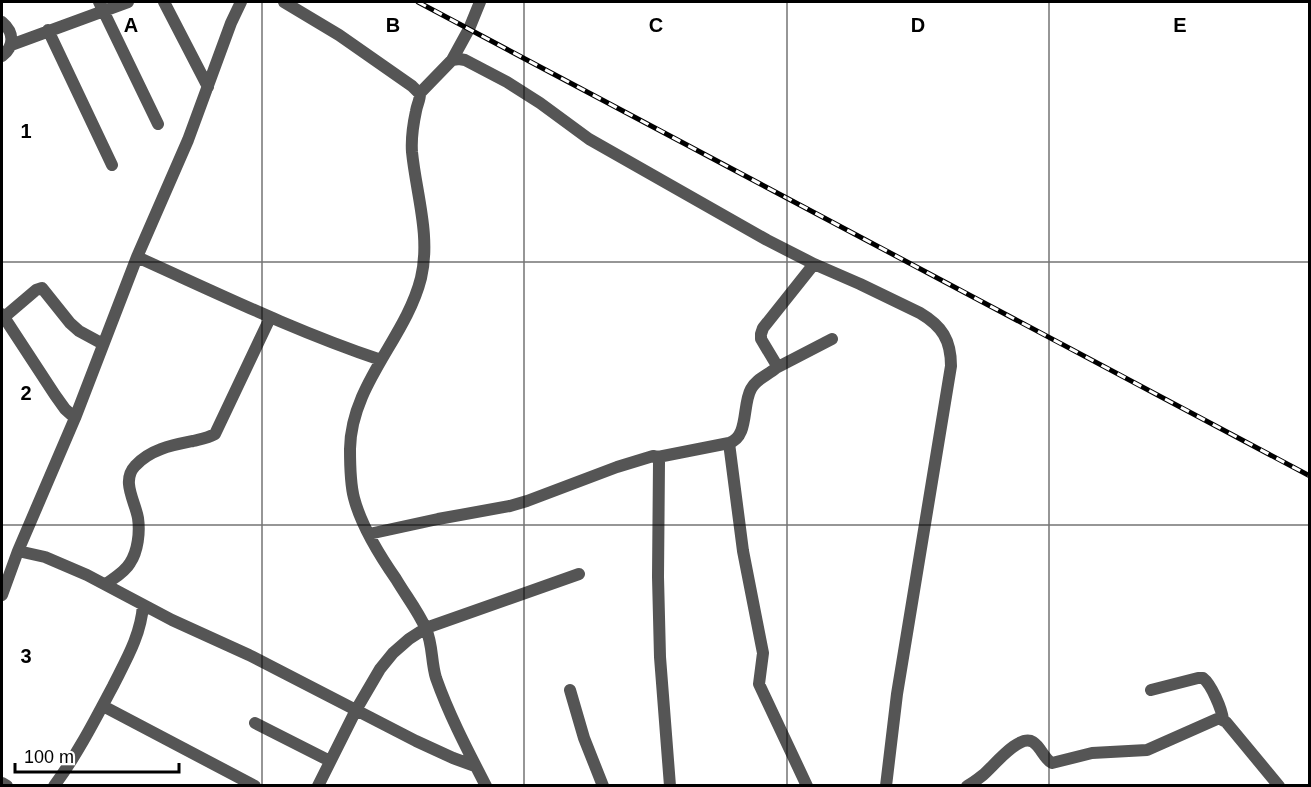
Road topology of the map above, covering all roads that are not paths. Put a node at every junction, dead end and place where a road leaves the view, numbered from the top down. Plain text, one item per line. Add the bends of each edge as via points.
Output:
1 (128, 2) edge
2 (164, 2) edge
3 (241, 2) edge
4 (284, 2) edge
5 (480, 2) edge
6 (101, 6) edge
7 (2, 22) edge
8 (48, 30) junction
9 (11, 45) junction
10 (2, 56) edge
11 (452, 60) junction
12 (207, 87) junction
13 (420, 93) junction
14 (158, 124) dead end
15 (112, 165) dead end
16 (137, 256) junction
17 (814, 264) junction
18 (2, 317) edge
19 (270, 318) junction
20 (832, 339) dead end
21 (103, 344) junction
22 (381, 360) junction
23 (776, 368) junction
24 (75, 418) junction
25 (729, 443) junction
26 (658, 457) junction
27 (369, 534) junction
28 (18, 551) junction
29 (579, 574) dead end
30 (106, 584) junction
31 (2, 596) edge
32 (143, 605) junction
33 (426, 628) junction
34 (570, 690) dead end
35 (1151, 690) dead end
36 (103, 706) junction
37 (356, 710) junction
38 (1223, 720) junction
39 (255, 723) dead end
40 (330, 760) junction
41 (475, 766) junction
42 (2, 783) edge
43 (7, 786) edge
44 (54, 786) edge
45 (255, 786) edge
46 (318, 786) edge
47 (486, 786) edge
48 (603, 786) edge
49 (670, 786) edge
50 (807, 786) edge
51 (886, 786) edge
52 (967, 786) edge
53 (1279, 786) edge

1 - 6 street
2 - 12 street
3 - 12 street
4 - 13 street via 339,35
5 - 11 street
6 - 8 street
6 - 14 street
7 - 9 street via 10,34
8 - 9 street
8 - 15 street
9 - 10 street
11 - 13 street
11 - 17 street via 477,65 540,103 589,139
12 - 16 street
13 - 22 street via 411,139 424,266 411,308
16 - 19 street
16 - 21 street
17 - 23 street via 761,332
17 - 51 street via 931,319 943,332 950,352 948,391 897,694
18 - 21 street via 41,288 70,323
18 - 24 street
19 - 22 street
19 - 30 street via 215,434 154,452 132,469 129,484 138,518 136,547 130,563
20 - 23 street
21 - 24 street
22 - 27 street via 356,413 350,447 354,498
23 - 25 street via 753,385 739,437
24 - 28 street
25 - 26 street
25 - 50 street via 743,551 763,653 759,684
26 - 27 street via 617,467 510,506
26 - 49 street via 660,657
27 - 33 street
28 - 30 street via 45,557
28 - 31 street
29 - 33 street
30 - 32 street
32 - 36 street via 135,640
32 - 37 street
33 - 37 street via 393,653
33 - 41 street via 437,681
34 - 48 street
35 - 38 street via 1206,679
36 - 44 street
36 - 45 street
37 - 40 street
37 - 41 street
38 - 52 street via 1216,719 1147,750 1092,753 1052,763 1034,743 1026,740
38 - 53 street
39 - 40 street
40 - 46 street
41 - 47 street
42 - 43 street

